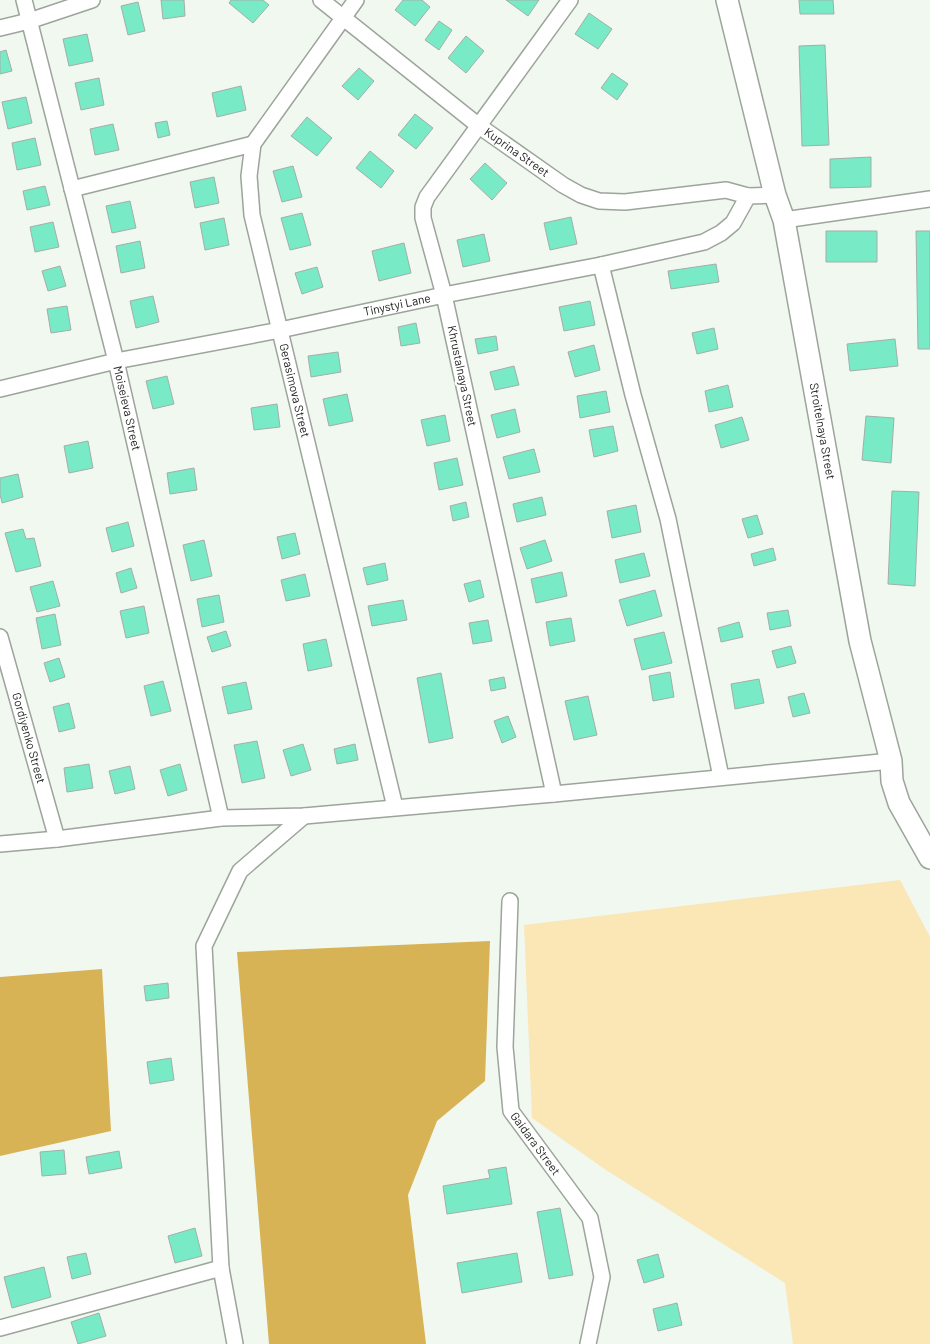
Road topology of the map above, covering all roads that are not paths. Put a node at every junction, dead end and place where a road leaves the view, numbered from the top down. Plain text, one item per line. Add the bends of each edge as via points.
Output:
1 (24, 0) edge
2 (92, 0) edge
3 (320, 0) edge
4 (356, 0) edge
5 (570, 0) edge
6 (728, 0) edge
7 (343, 17) junction
8 (29, 21) junction
9 (0, 28) edge
10 (479, 126) junction
11 (253, 144) junction
12 (72, 189) junction
13 (775, 195) junction
14 (748, 196) junction
15 (930, 199) edge
16 (784, 220) junction
17 (601, 265) junction
18 (444, 295) junction
19 (280, 330) junction
20 (116, 361) junction
21 (0, 389) edge
22 (0, 637) edge
23 (891, 761) junction
24 (720, 777) junction
25 (554, 794) junction
26 (395, 808) junction
27 (304, 816) junction
28 (221, 818) junction
29 (57, 839) junction
30 (0, 844) edge
31 (930, 858) edge
32 (510, 900) dead end
33 (221, 1268) junction
34 (0, 1328) edge
35 (235, 1344) edge
36 (588, 1344) edge

1 - 8 street, Moiseieva Street
2 - 8 street
3 - 7 street, Kuprina Street
4 - 7 street, Gerasimova Street
5 - 10 street, Khrustalnaya Street
6 - 13 main road, Stroitelnaya Street
7 - 10 street, Kuprina Street
7 - 11 street, Gerasimova Street
8 - 9 street
8 - 12 street, Moiseieva Street
10 - 14 street, Kuprina Street via 563,185 599,201 625,202 726,190
10 - 18 street, Khrustalnaya Street via 423,207 423,218
11 - 12 street
11 - 19 street, Gerasimova Street via 249,176 252,215
12 - 20 street, Moiseieva Street
13 - 14 street
13 - 16 main road, Stroitelnaya Street
14 - 17 street, Tinystyi Lane via 733,223 721,234 704,242
15 - 16 street
16 - 23 main road, Stroitelnaya Street via 860,641
17 - 18 street, Tinystyi Lane
17 - 24 street via 668,519
18 - 19 street, Tinystyi Lane
18 - 25 street, Khrustalnaya Street
19 - 20 street, Tinystyi Lane
19 - 26 street, Gerasimova Street
20 - 21 street, Tinystyi Lane
20 - 28 street, Moiseieva Street
22 - 29 street, Gordiyenko Street
23 - 24 street
23 - 31 main road, Stroitelnaya Street via 892,781 899,803
24 - 25 street
25 - 26 street
26 - 27 street
27 - 28 street
27 - 33 street via 240,871 204,946
28 - 29 street
29 - 30 street
32 - 36 street, Gaidara Street via 505,1047 511,1111 590,1218 602,1277
33 - 34 street
33 - 35 street

